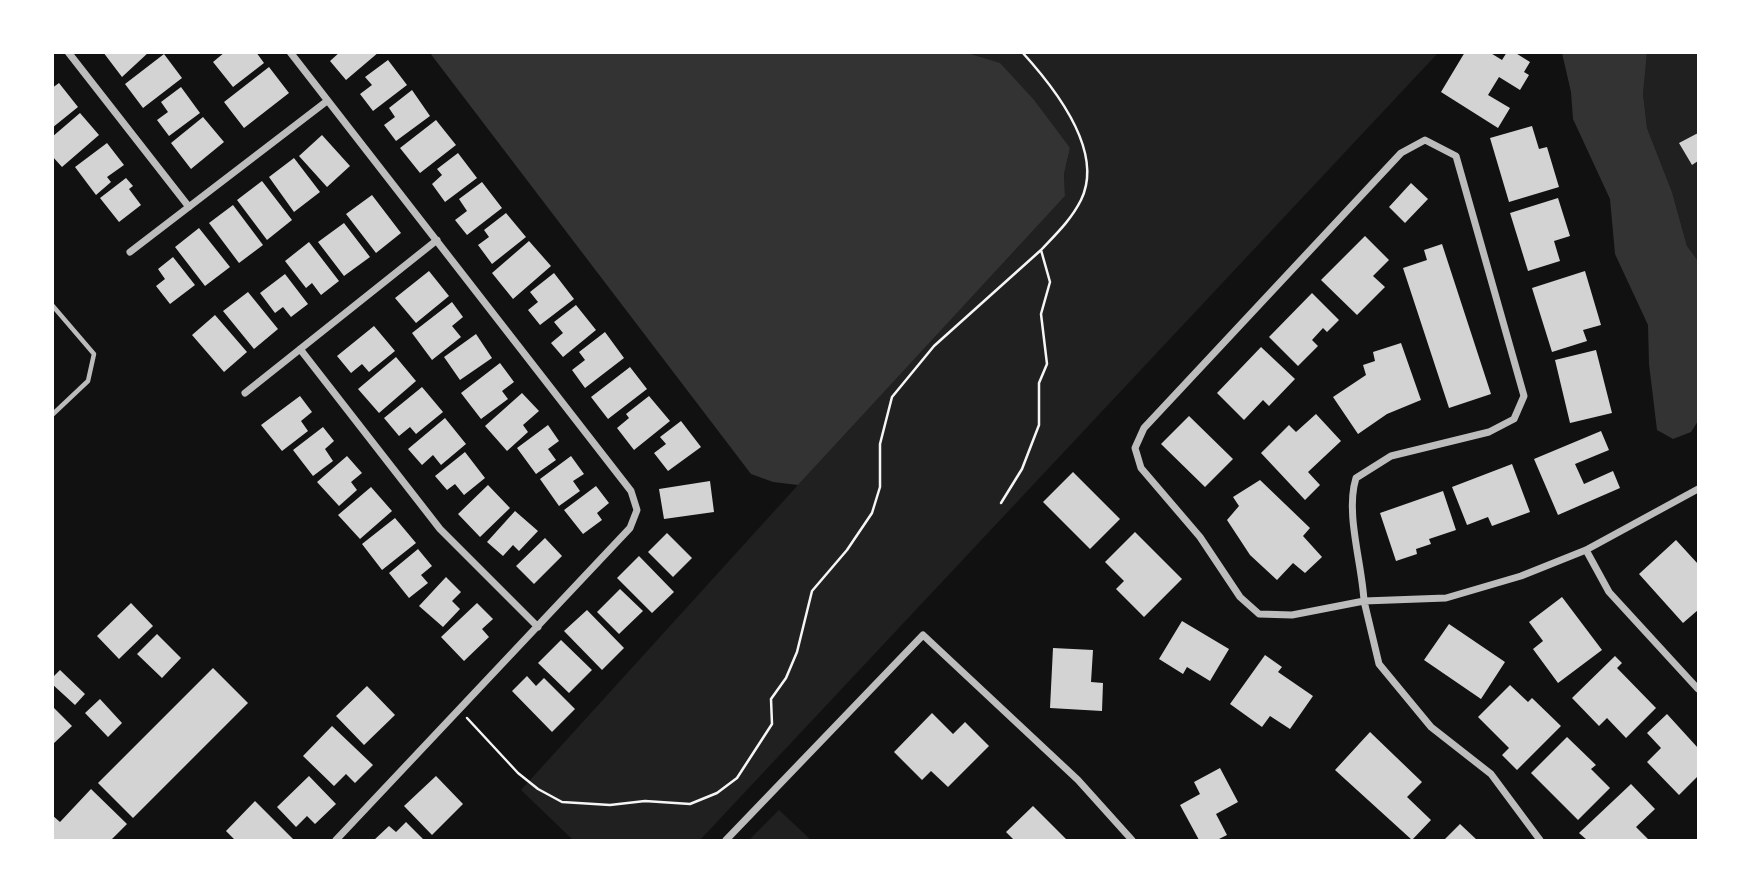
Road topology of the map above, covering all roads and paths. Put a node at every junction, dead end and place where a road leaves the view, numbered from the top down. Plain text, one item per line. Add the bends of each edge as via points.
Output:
1 (68, 52) edge
2 (290, 52) edge
3 (1022, 52) edge
4 (327, 101) junction
5 (189, 207) junction
6 (437, 240) junction
7 (1041, 250) junction
8 (130, 252) dead end
9 (52, 305) edge
10 (300, 349) junction
11 (245, 393) dead end
12 (52, 415) edge
13 (1699, 489) edge
14 (1001, 503) dead end
15 (1586, 550) junction
16 (1364, 601) junction
17 (538, 627) junction
18 (1699, 689) edge
19 (460, 710) junction
20 (336, 841) edge
21 (726, 841) edge
22 (1132, 841) edge
23 (1540, 841) edge

1 - 5 street
2 - 4 street
3 - 7 path via 1050,83 1068,114 1086,154 1088,173 1082,198 1068,222
4 - 5 street
4 - 6 street
5 - 8 street
6 - 10 street
6 - 17 street via 631,491 637,510 630,528
7 - 14 path via 1049,282 1041,314 1047,364 1039,383 1039,425 1022,469
7 - 19 path via 934,346 892,397 880,444 880,487 872,513 812,591 797,652 771,699 772,724 737,778 690,804 562,802 518,773
9 - 12 lane via 94,355 88,381
10 - 11 street
10 - 17 street via 440,529
13 - 15 street
15 - 16 street via 1521,576 1446,598
15 - 18 street via 1609,592
16 - 16 street via 1350,497 1356,478 1391,456 1489,432 1514,419 1524,396 1456,156 1425,140 1401,153 1144,428 1135,448 1141,468 1200,537 1240,597 1259,614 1292,615
16 - 23 street via 1379,664 1431,727 1491,774
17 - 19 street
19 - 20 street
21 - 22 street via 923,635 1078,780

